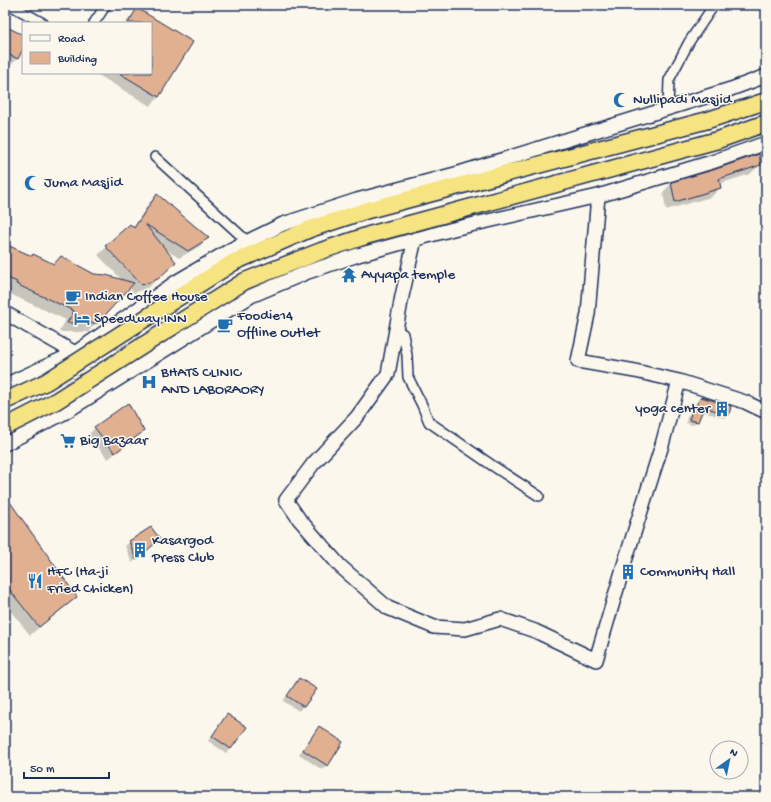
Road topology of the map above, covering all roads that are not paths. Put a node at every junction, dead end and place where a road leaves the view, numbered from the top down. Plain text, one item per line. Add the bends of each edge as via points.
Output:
1 (10, 5) edge
2 (714, 5) edge
3 (104, 8) dead end
4 (41, 22) edge
5 (95, 22) edge
6 (766, 76) edge
7 (766, 100) edge
8 (668, 108) junction
9 (766, 123) edge
10 (766, 143) edge
11 (155, 158) dead end
12 (598, 196) junction
13 (415, 239) junction
14 (248, 242) junction
15 (5, 313) edge
16 (397, 330) junction
17 (75, 353) junction
18 (679, 381) junction
19 (5, 385) edge
20 (5, 401) edge
21 (766, 412) edge
22 (5, 427) edge
23 (5, 444) edge
24 (539, 496) dead end

1 - 4 street
2 - 8 street via 689,42 669,80
3 - 5 street
6 - 8 street
7 - 20 highway, bridge via 708,120 368,210 310,229 234,262 46,382
8 - 14 street via 459,173 357,200 283,224
9 - 22 highway, bridge via 718,140 321,250 245,281 56,401
10 - 12 street
11 - 14 street
12 - 13 street
12 - 18 street via 588,314 578,361
13 - 16 street
13 - 23 street via 315,270 252,296 64,413
14 - 17 street via 176,282
15 - 17 street
16 - 18 street via 388,374 357,417 313,464 286,500 340,566 388,608 434,627 465,629 500,619 535,631 596,660
16 - 24 street via 403,334 408,377 429,422
17 - 19 street
18 - 21 street via 745,402

